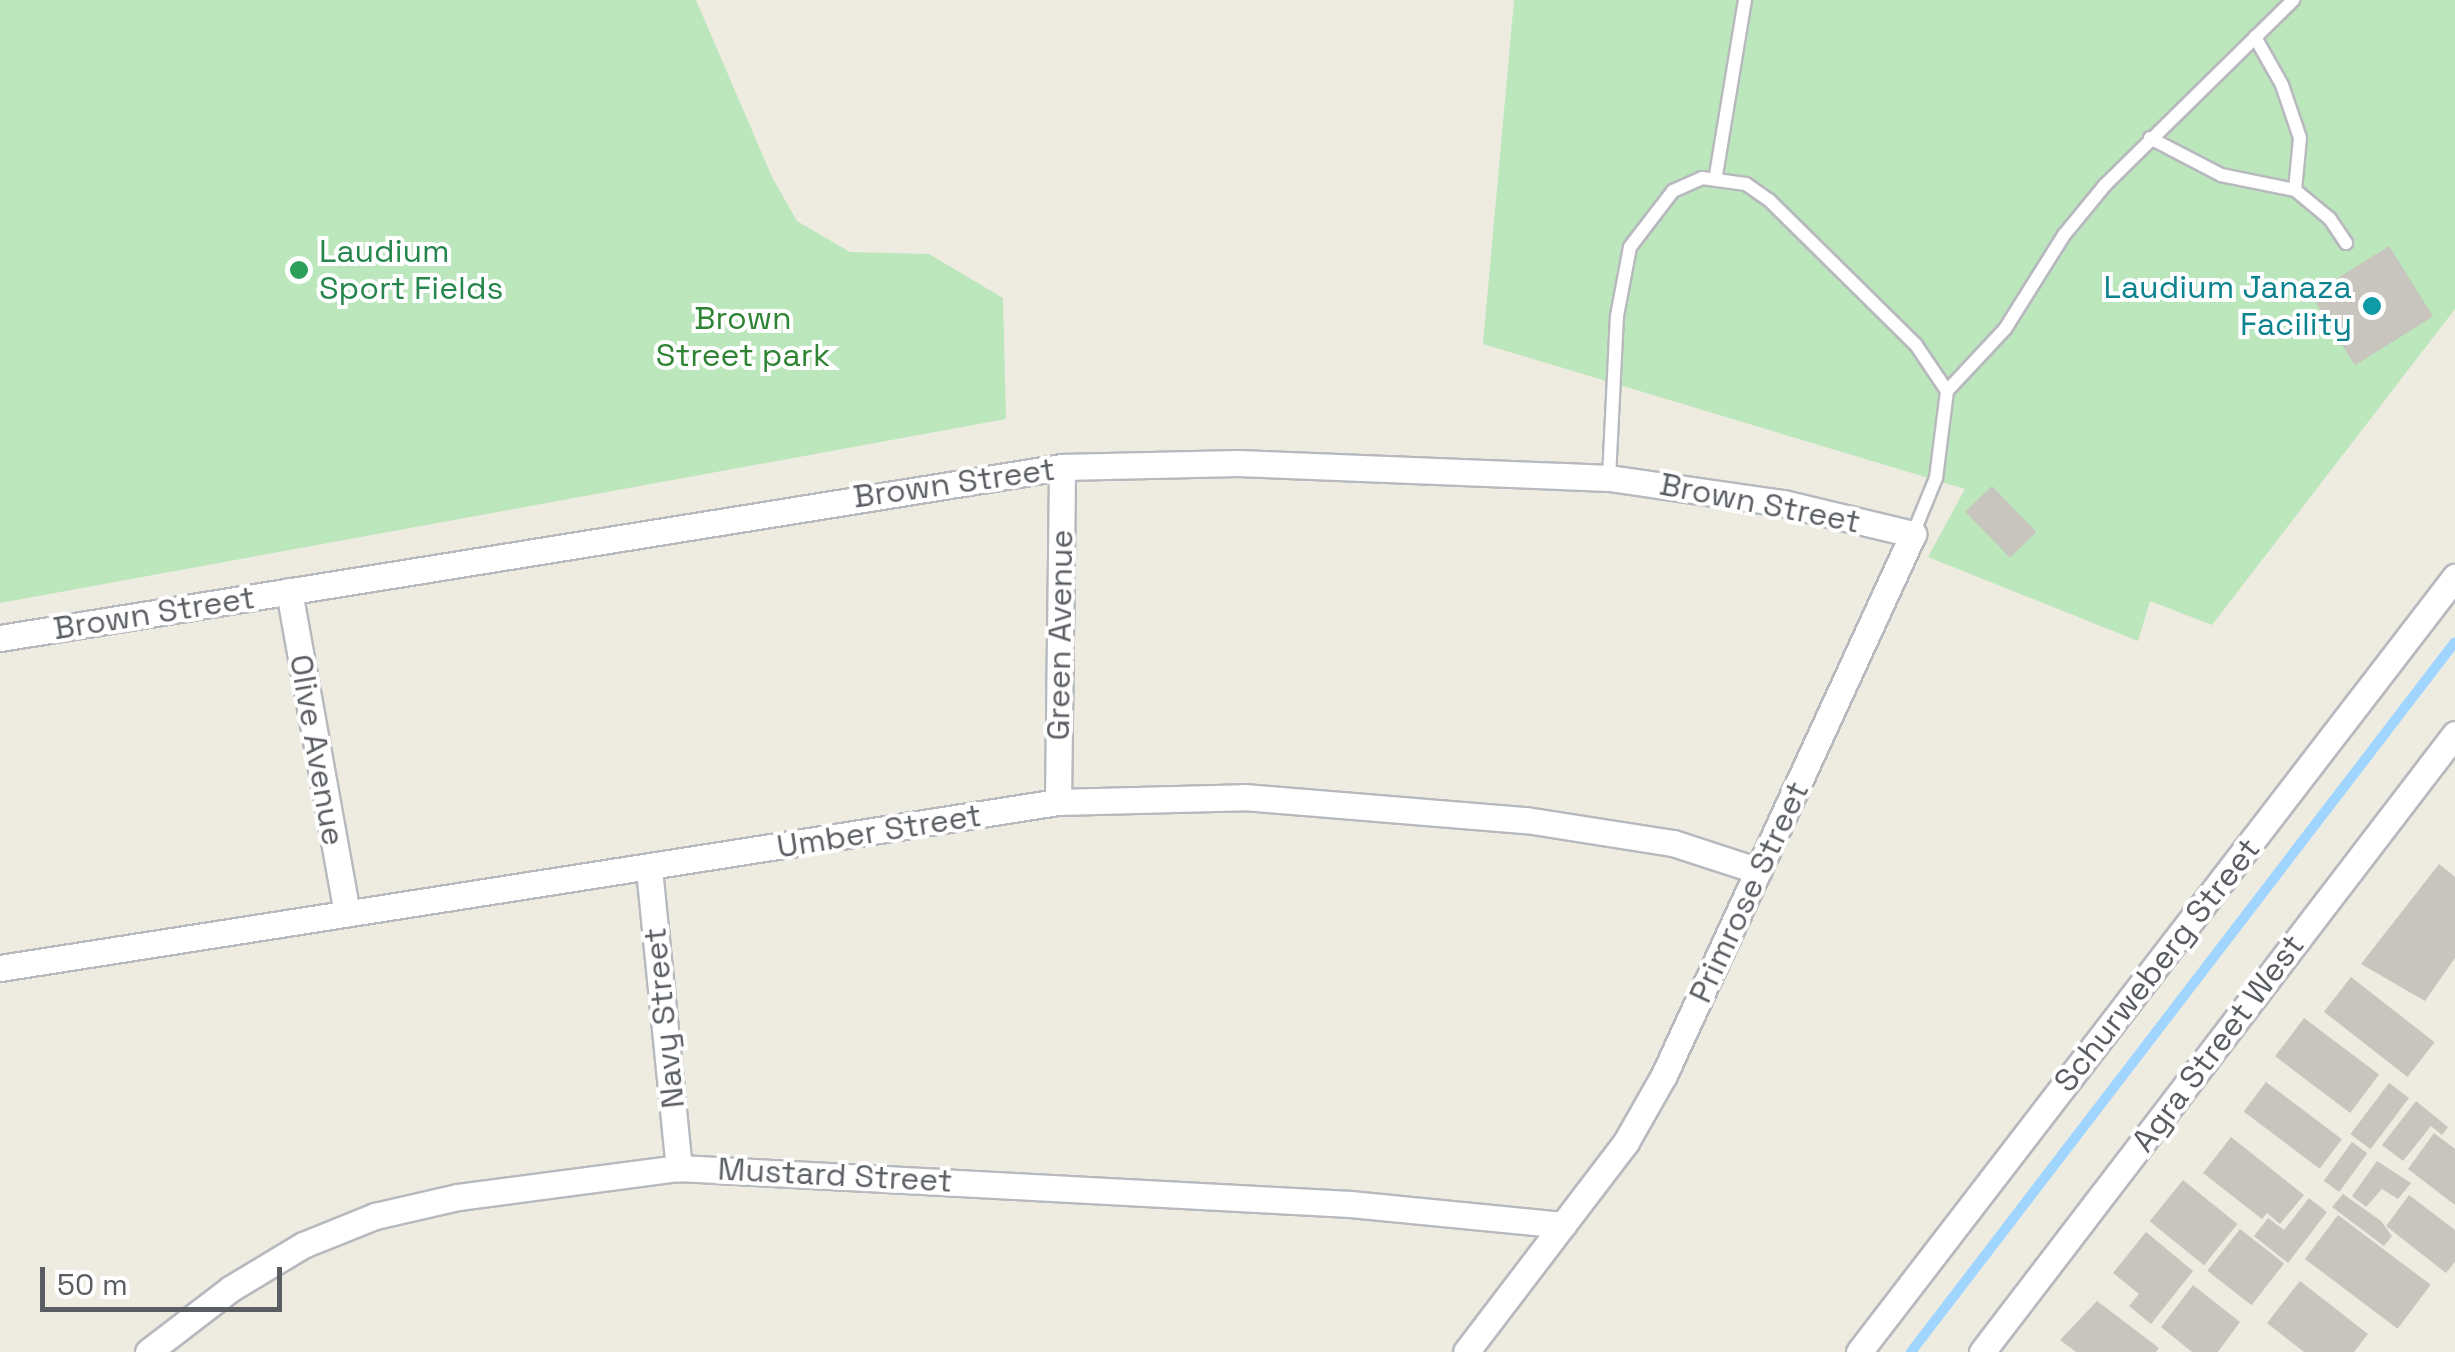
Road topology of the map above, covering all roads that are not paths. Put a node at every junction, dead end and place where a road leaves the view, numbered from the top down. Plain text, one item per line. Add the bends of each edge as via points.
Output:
1 (1745, 0) edge
2 (2294, 0) edge
3 (2255, 37) junction
4 (2150, 138) junction
5 (1716, 175) junction
6 (2295, 190) junction
7 (2346, 243) dead end
8 (1947, 391) junction
9 (1062, 467) junction
10 (1609, 478) junction
11 (1913, 534) junction
12 (2455, 577) edge
13 (288, 591) junction
14 (0, 638) edge
15 (2455, 734) edge
16 (1058, 802) junction
17 (648, 869) junction
18 (1759, 871) junction
19 (346, 909) junction
20 (0, 968) edge
21 (679, 1168) junction
22 (1564, 1225) junction
23 (148, 1352) edge
24 (1466, 1352) edge
25 (1858, 1352) edge
26 (1982, 1352) edge

1 - 5 lane
2 - 3 lane
3 - 4 lane
3 - 6 lane via 2282,85 2300,138
4 - 6 lane via 2221,176
4 - 8 lane via 2074,222 2005,329
5 - 8 lane via 1769,200 1916,345
5 - 10 lane via 1673,192 1630,247 1617,316
6 - 7 lane via 2330,219
8 - 11 lane, Primrose Street via 1936,478
9 - 10 street, Brown Street via 1238,463
9 - 13 street, Brown Street
9 - 16 street, Green Avenue
10 - 11 street, Brown Street via 1784,503
11 - 18 street, Primrose Street
12 - 25 street, Schurweberg Street
13 - 14 street, Brown Street
13 - 19 street, Olive Avenue
15 - 26 street, Agra Street West
16 - 17 street, Umber Street
16 - 18 street, Umber Street via 1244,797 1526,820 1673,843
17 - 19 street, Umber Street
17 - 21 street, Navy Street
18 - 22 street, Primrose Street via 1664,1075 1626,1142
19 - 20 street, Umber Street
21 - 22 street, Mustard Street via 1350,1204
21 - 23 street, Mustard Street via 458,1197 375,1216 303,1246 230,1289
22 - 24 street, Primrose Street

